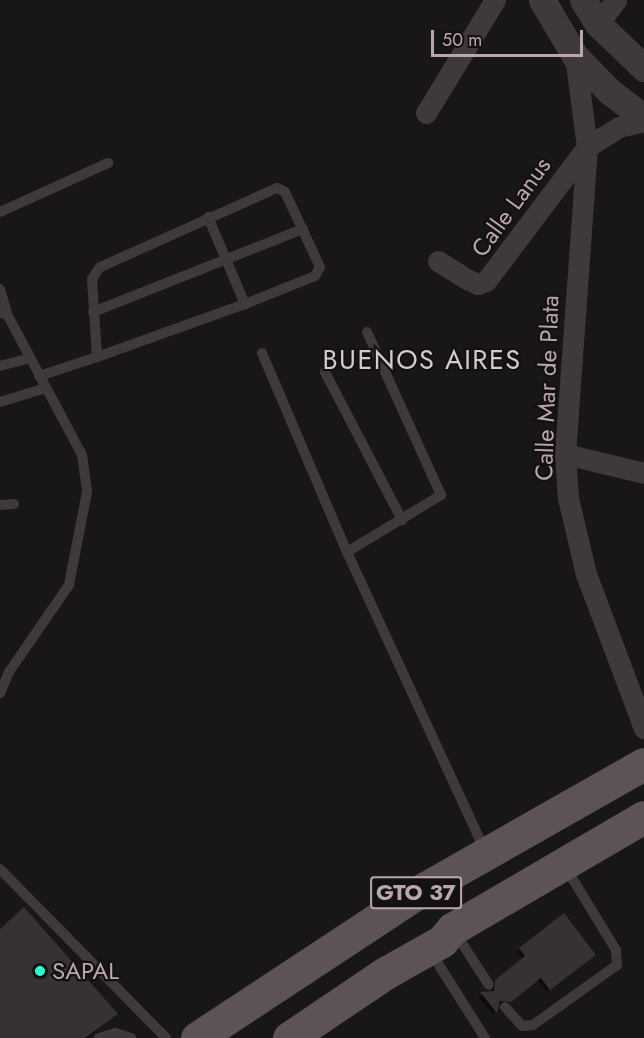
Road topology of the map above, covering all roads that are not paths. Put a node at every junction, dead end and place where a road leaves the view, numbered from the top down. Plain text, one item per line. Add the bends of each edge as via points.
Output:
1 (495, 0) edge
2 (542, 0) edge
3 (583, 0) edge
4 (616, 0) edge
5 (598, 24) junction
6 (575, 56) junction
7 (644, 68) edge
8 (426, 113) dead end
9 (644, 119) edge
10 (587, 147) junction
11 (108, 163) dead end
12 (0, 212) edge
13 (208, 217) junction
14 (303, 230) junction
15 (227, 261) junction
16 (438, 261) dead end
17 (0, 290) edge
18 (244, 304) junction
19 (93, 312) junction
20 (4, 313) edge
21 (367, 332) dead end
22 (262, 353) dead end
23 (97, 357) junction
24 (30, 358) junction
25 (0, 366) edge
26 (325, 372) dead end
27 (39, 376) junction
28 (46, 388) junction
29 (0, 402) edge
30 (565, 454) junction
31 (644, 473) edge
32 (14, 504) dead end
33 (0, 506) edge
34 (402, 520) junction
35 (347, 552) junction
36 (0, 693) edge
37 (644, 728) edge
38 (644, 764) edge
39 (644, 817) edge
40 (485, 851) junction
41 (562, 862) junction
42 (0, 869) edge
43 (440, 939) junction
44 (489, 985) dead end
45 (505, 1007) dead end
46 (99, 1038) edge
47 (131, 1038) edge
48 (166, 1038) edge
49 (197, 1038) edge
50 (289, 1038) edge
51 (485, 1038) edge

1 - 8 street
2 - 6 street
3 - 5 street
4 - 5 street
5 - 7 street
6 - 9 street
6 - 10 street, Calle Mar de Plata
9 - 10 street via 620,127
10 - 16 street, Calle Lanus via 486,281 478,284
10 - 30 street, Calle Mar de Plata
11 - 12 lane
13 - 14 lane via 277,188 285,192
13 - 15 lane
13 - 19 lane via 100,267 92,279
14 - 15 lane
14 - 18 lane via 319,273
15 - 18 lane
15 - 19 lane
17 - 20 lane
18 - 23 lane
19 - 23 lane
20 - 24 lane
21 - 34 lane via 441,490 438,500
22 - 35 lane
23 - 27 lane
24 - 25 lane
24 - 27 lane
26 - 34 lane
27 - 28 lane
28 - 29 lane
28 - 36 lane via 82,455 87,492 83,527 69,585 9,672
30 - 31 street
30 - 37 street, Calle Mar de Plata via 575,538
32 - 33 lane
34 - 35 lane
35 - 40 lane
38 - 40 main road, GTO 37
39 - 41 main road, GTO 37
40 - 49 main road, GTO 37
41 - 43 main road, GTO 37
41 - 45 lane via 616,950 617,965 532,1025 522,1026
42 - 48 lane
43 - 44 lane
43 - 50 main road, GTO 37
43 - 51 lane
46 - 47 lane via 115,1033

